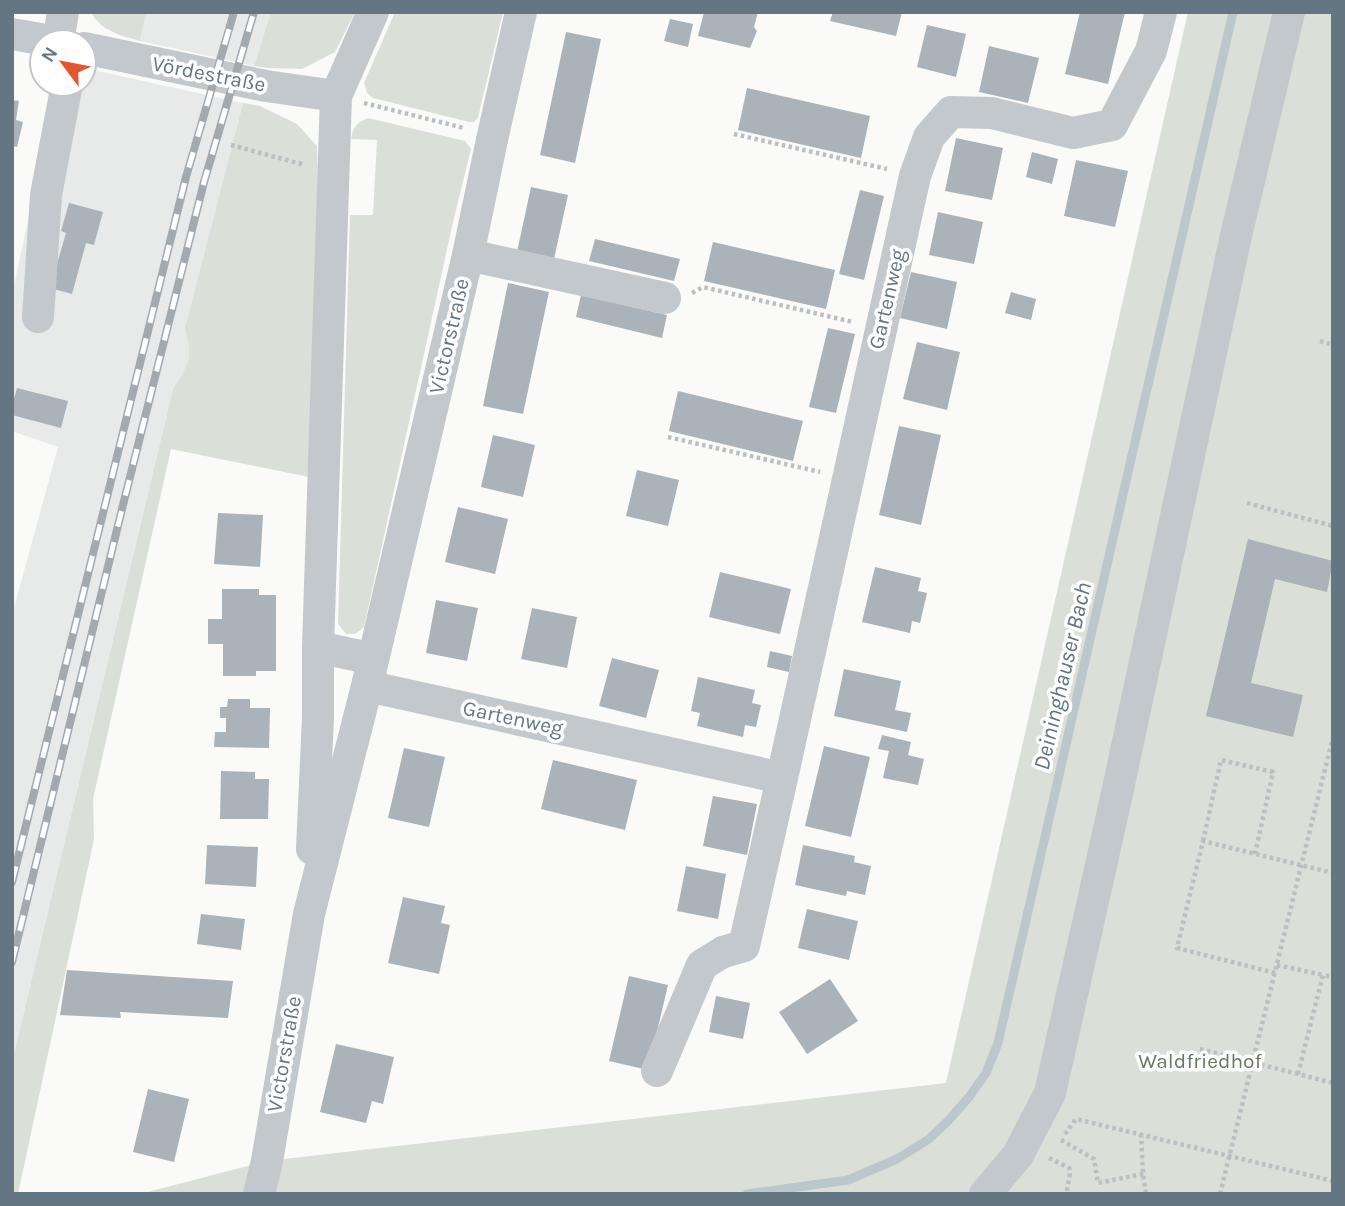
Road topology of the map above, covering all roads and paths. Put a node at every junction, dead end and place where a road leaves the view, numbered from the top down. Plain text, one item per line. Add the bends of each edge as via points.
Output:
1 (373, 12) edge
2 (521, 12) edge
3 (1161, 12) edge
4 (1289, 12) edge
5 (98, 51) edge
6 (336, 96) junction
7 (64, 98) edge
8 (734, 134) dead end
9 (493, 135) junction
10 (231, 145) dead end
11 (333, 173) junction
12 (915, 176) junction
13 (468, 256) junction
14 (665, 298) joint
15 (38, 317) dead end
16 (881, 328) junction
17 (1320, 341) dead end
18 (1333, 345) edge
19 (668, 437) dead end
20 (848, 479) junction
21 (1247, 503) dead end
22 (1333, 526) edge
23 (318, 647) junction
24 (370, 673) junction
25 (1333, 737) edge
26 (782, 778) junction
27 (1203, 841) junction
28 (1255, 854) junction
29 (1301, 865) junction
30 (1333, 873) edge
31 (309, 914) junction
32 (1277, 965) junction
33 (1275, 973) junction
34 (1323, 975) junction
35 (1333, 977) edge
36 (1200, 1049) dead end
37 (1253, 1063) junction
38 (657, 1070) dead end
39 (1298, 1074) junction
40 (1333, 1083) edge
41 (1141, 1134) junction
42 (1061, 1140) junction
43 (1230, 1156) junction
44 (1048, 1157) junction
45 (1042, 1166) dead end
46 (1143, 1174) junction
47 (1333, 1181) edge
48 (259, 1194) edge
49 (985, 1194) edge
50 (1068, 1194) edge
51 (1146, 1194) edge
52 (1220, 1194) edge

1 - 6 street, Victorstraße
2 - 9 street, Victorstraße
3 - 12 street, Gartenweg via 1151,51 1112,124 1073,134 992,113 951,111 929,136
4 - 49 street via 1235,240 1050,1093 1018,1155
5 - 6 street, Vördestraße
6 - 9 path
6 - 11 street, Victorstraße
7 - 15 street via 46,195
8 - 12 path
9 - 13 street, Victorstraße
10 - 11 path
11 - 23 street, Victorstraße
12 - 16 street, Gartenweg
13 - 14 street
13 - 24 street, Victorstraße
14 - 16 path via 668,291 688,295 703,287
16 - 20 street, Gartenweg
17 - 18 path
19 - 20 path
20 - 26 street, Gartenweg
21 - 22 path
23 - 24 street
23 - 31 street, Victorstraße
24 - 26 street, Gartenweg
24 - 31 street, Victorstraße
25 - 29 path
26 - 38 street, Gartenweg via 744,946 702,965
27 - 28 path
27 - 28 path via 1221,760 1273,772
27 - 33 path via 1177,948
28 - 29 path
29 - 30 path
29 - 32 path
31 - 48 street, Victorstraße
32 - 33 path
32 - 34 path
33 - 37 path
34 - 35 path
34 - 39 path
36 - 37 path
37 - 39 path
37 - 43 path
39 - 40 path
41 - 42 path via 1076,1119
41 - 43 path
41 - 46 path
42 - 44 path
42 - 46 path via 1094,1159 1098,1182
43 - 47 path
43 - 52 path
44 - 45 path
44 - 50 path via 1069,1168
46 - 51 path

